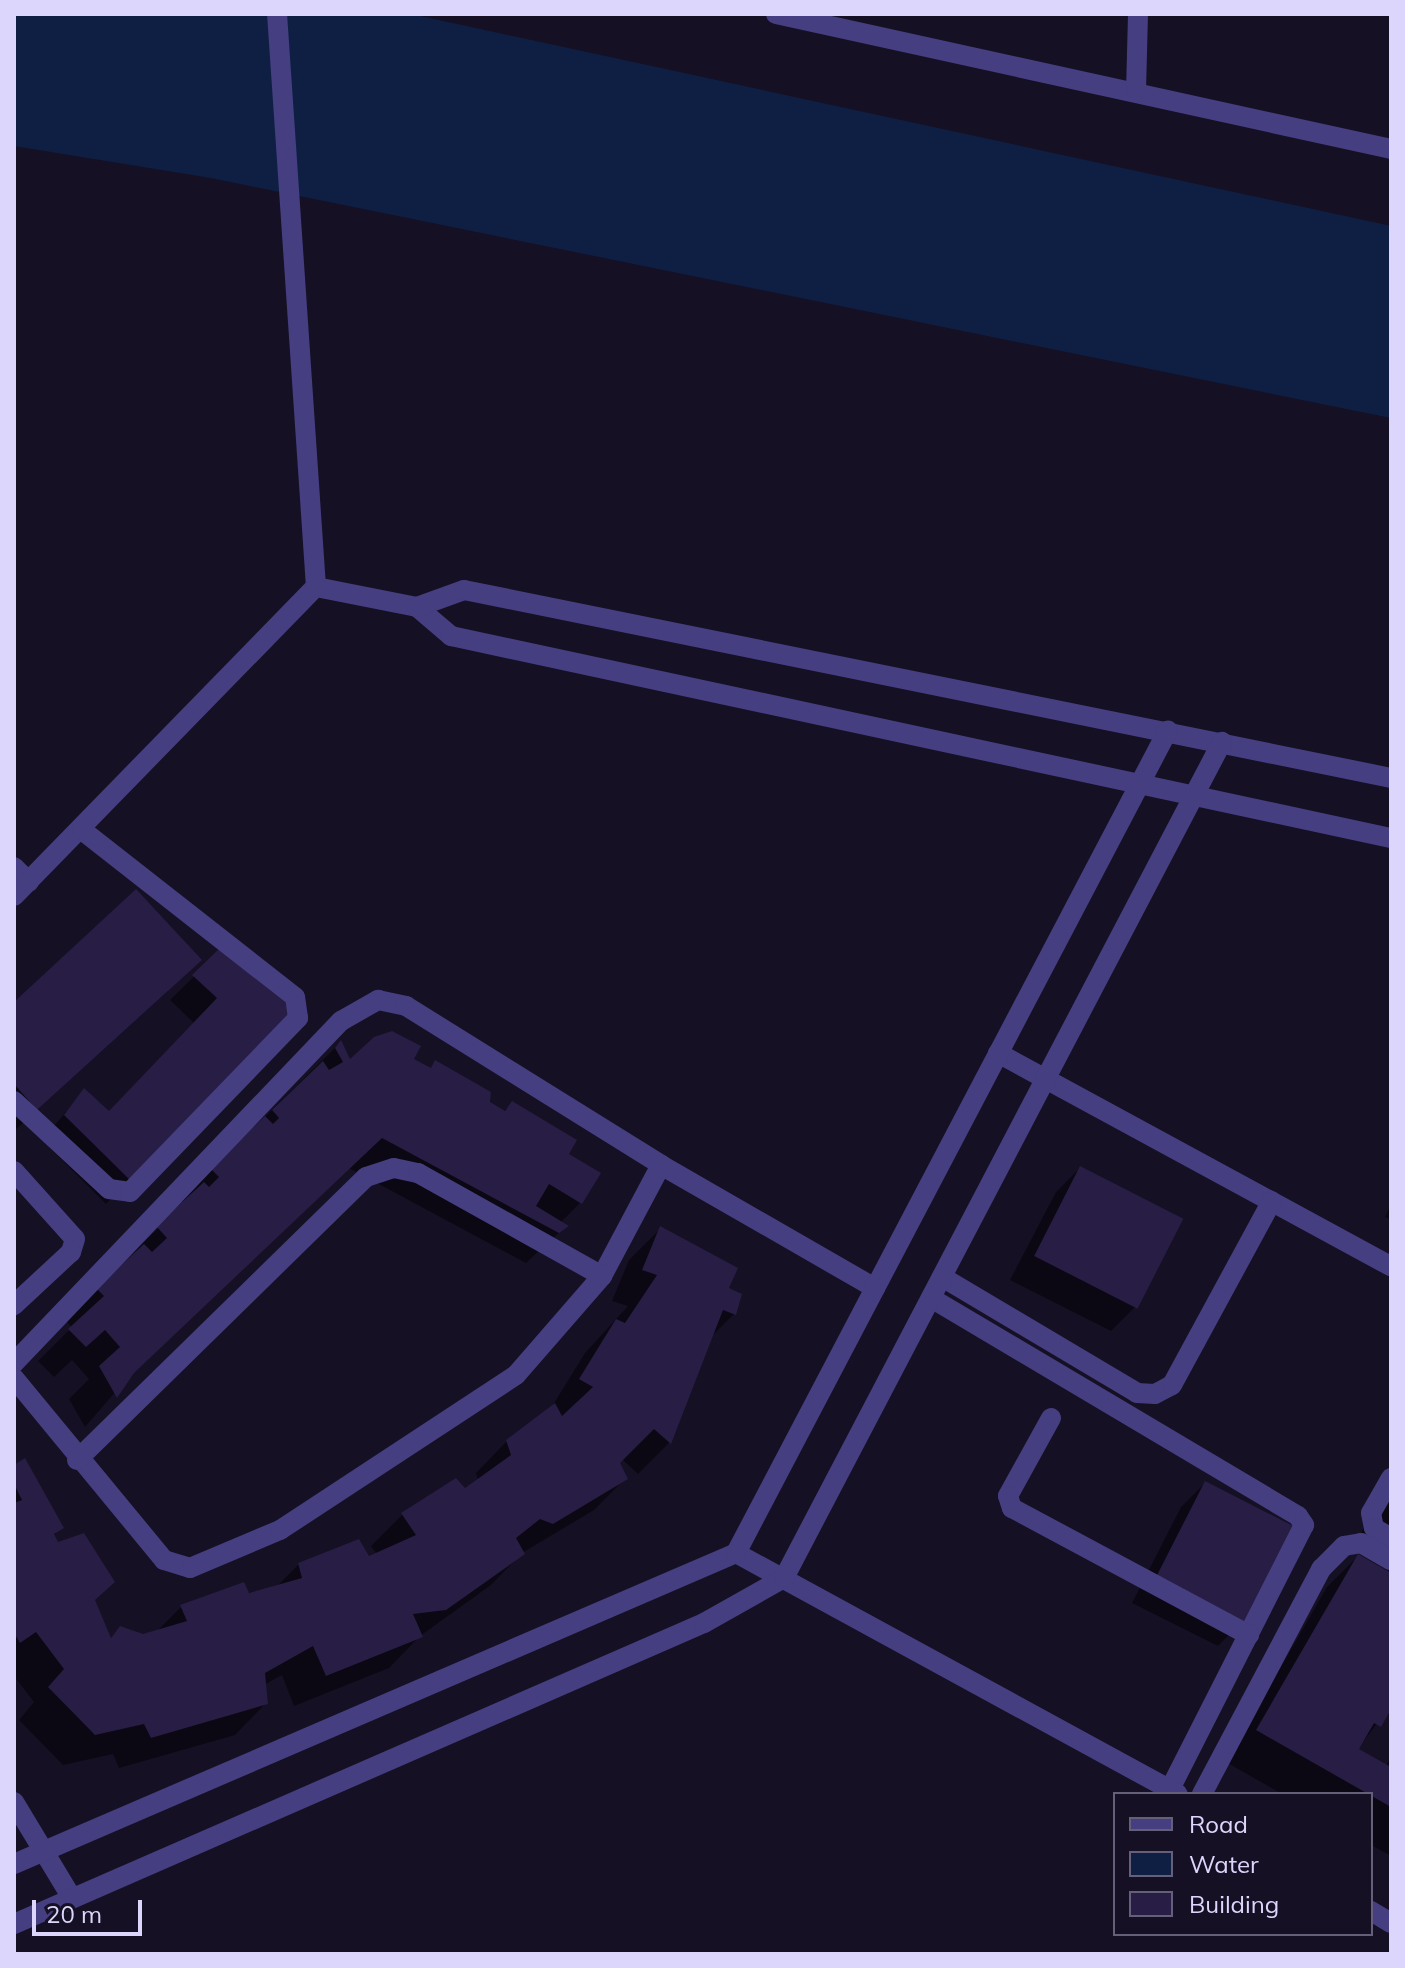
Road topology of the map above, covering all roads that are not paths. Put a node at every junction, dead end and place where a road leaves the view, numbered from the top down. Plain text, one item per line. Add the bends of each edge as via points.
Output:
1 (277, 14) edge
2 (776, 14) edge
3 (1138, 14) edge
4 (1136, 91) junction
5 (1391, 149) edge
6 (316, 587) junction
7 (417, 607) junction
8 (1168, 730) junction
9 (1222, 742) junction
10 (1391, 778) edge
11 (1140, 784) junction
12 (1195, 796) junction
13 (83, 831) junction
14 (1391, 838) edge
15 (14, 867) edge
16 (21, 889) edge
17 (998, 1053) junction
18 (1046, 1079) junction
19 (14, 1101) edge
20 (661, 1165) junction
21 (14, 1171) edge
22 (1272, 1201) junction
23 (1391, 1266) edge
24 (602, 1276) junction
25 (942, 1277) junction
26 (875, 1288) junction
27 (931, 1298) junction
28 (14, 1305) edge
29 (14, 1363) edge
30 (14, 1378) edge
31 (1051, 1418) dead end
32 (77, 1460) junction
33 (1391, 1478) edge
34 (1391, 1538) edge
35 (736, 1553) junction
36 (1391, 1560) edge
37 (784, 1578) junction
38 (1249, 1635) junction
39 (1174, 1792) edge
40 (1203, 1792) edge
41 (14, 1802) edge
42 (46, 1849) junction
43 (14, 1864) edge
44 (72, 1898) junction
45 (1373, 1912) edge
46 (1391, 1923) edge
47 (14, 1924) edge

1 - 6 street
2 - 4 street
3 - 4 street
4 - 5 street
6 - 7 street
6 - 13 street
7 - 8 street via 464,590
7 - 11 street via 451,636
8 - 9 street
8 - 11 street
9 - 10 street
9 - 12 street
11 - 12 street
11 - 17 street
12 - 14 street
12 - 18 street
13 - 16 street
13 - 19 street via 295,997 298,1018 130,1192 109,1189
15 - 16 street
17 - 18 street
17 - 26 street
18 - 22 street
18 - 25 street
20 - 24 street
20 - 26 street
20 - 29 street via 406,1006 378,1000 341,1021
21 - 28 street via 75,1239 71,1252
22 - 23 street
22 - 25 street via 1172,1385 1155,1394 1137,1393
24 - 32 street via 418,1173 394,1168 366,1177
24 - 32 street via 516,1375 280,1530 190,1568 164,1560
25 - 27 street
26 - 35 street
27 - 37 street
27 - 38 street via 1298,1516 1304,1525
30 - 32 street
31 - 38 street via 1008,1496 1012,1508
33 - 34 street via 1371,1513 1374,1528
35 - 37 street
35 - 42 street
36 - 40 street via 1361,1543 1344,1546 1321,1569
37 - 39 street
37 - 44 street via 704,1623
38 - 39 street
41 - 42 street
42 - 43 street
42 - 44 street
44 - 47 street
45 - 46 street

